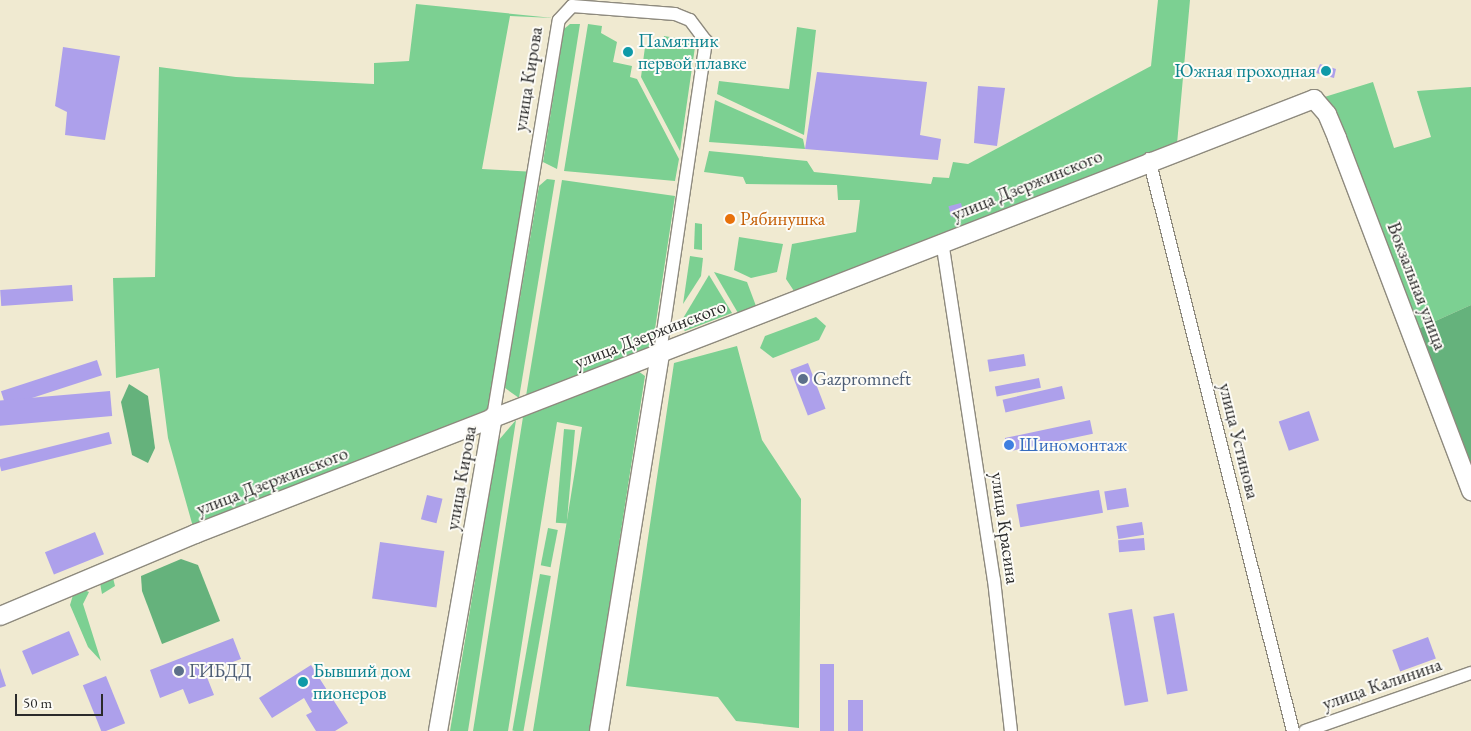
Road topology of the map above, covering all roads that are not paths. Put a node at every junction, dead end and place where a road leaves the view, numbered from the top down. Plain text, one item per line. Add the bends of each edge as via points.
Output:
1 (1318, 99) joint
2 (1149, 159) junction
3 (942, 241) junction
4 (660, 353) junction
5 (493, 417) junction
6 (1471, 491) edge
7 (0, 616) edge
8 (1471, 673) edge
9 (438, 731) edge
10 (599, 731) edge
11 (1010, 731) edge
12 (1293, 731) edge
13 (1305, 731) edge

1 - 2 street, улица Дзержинского
1 - 6 street, Вокзальная улица
2 - 3 street, улица Дзержинского
2 - 12 street, улица Устинова
3 - 4 street, улица Дзержинского
3 - 11 street, улица Красина via 994,580
4 - 5 street, улица Дзержинского
4 - 5 street, улица Кирова via 706,41 690,20 675,14 572,6 558,24
4 - 10 street, улица Кирова
5 - 7 street, улица Дзержинского
5 - 9 street, улица Кирова
8 - 13 street, улица Калинина

